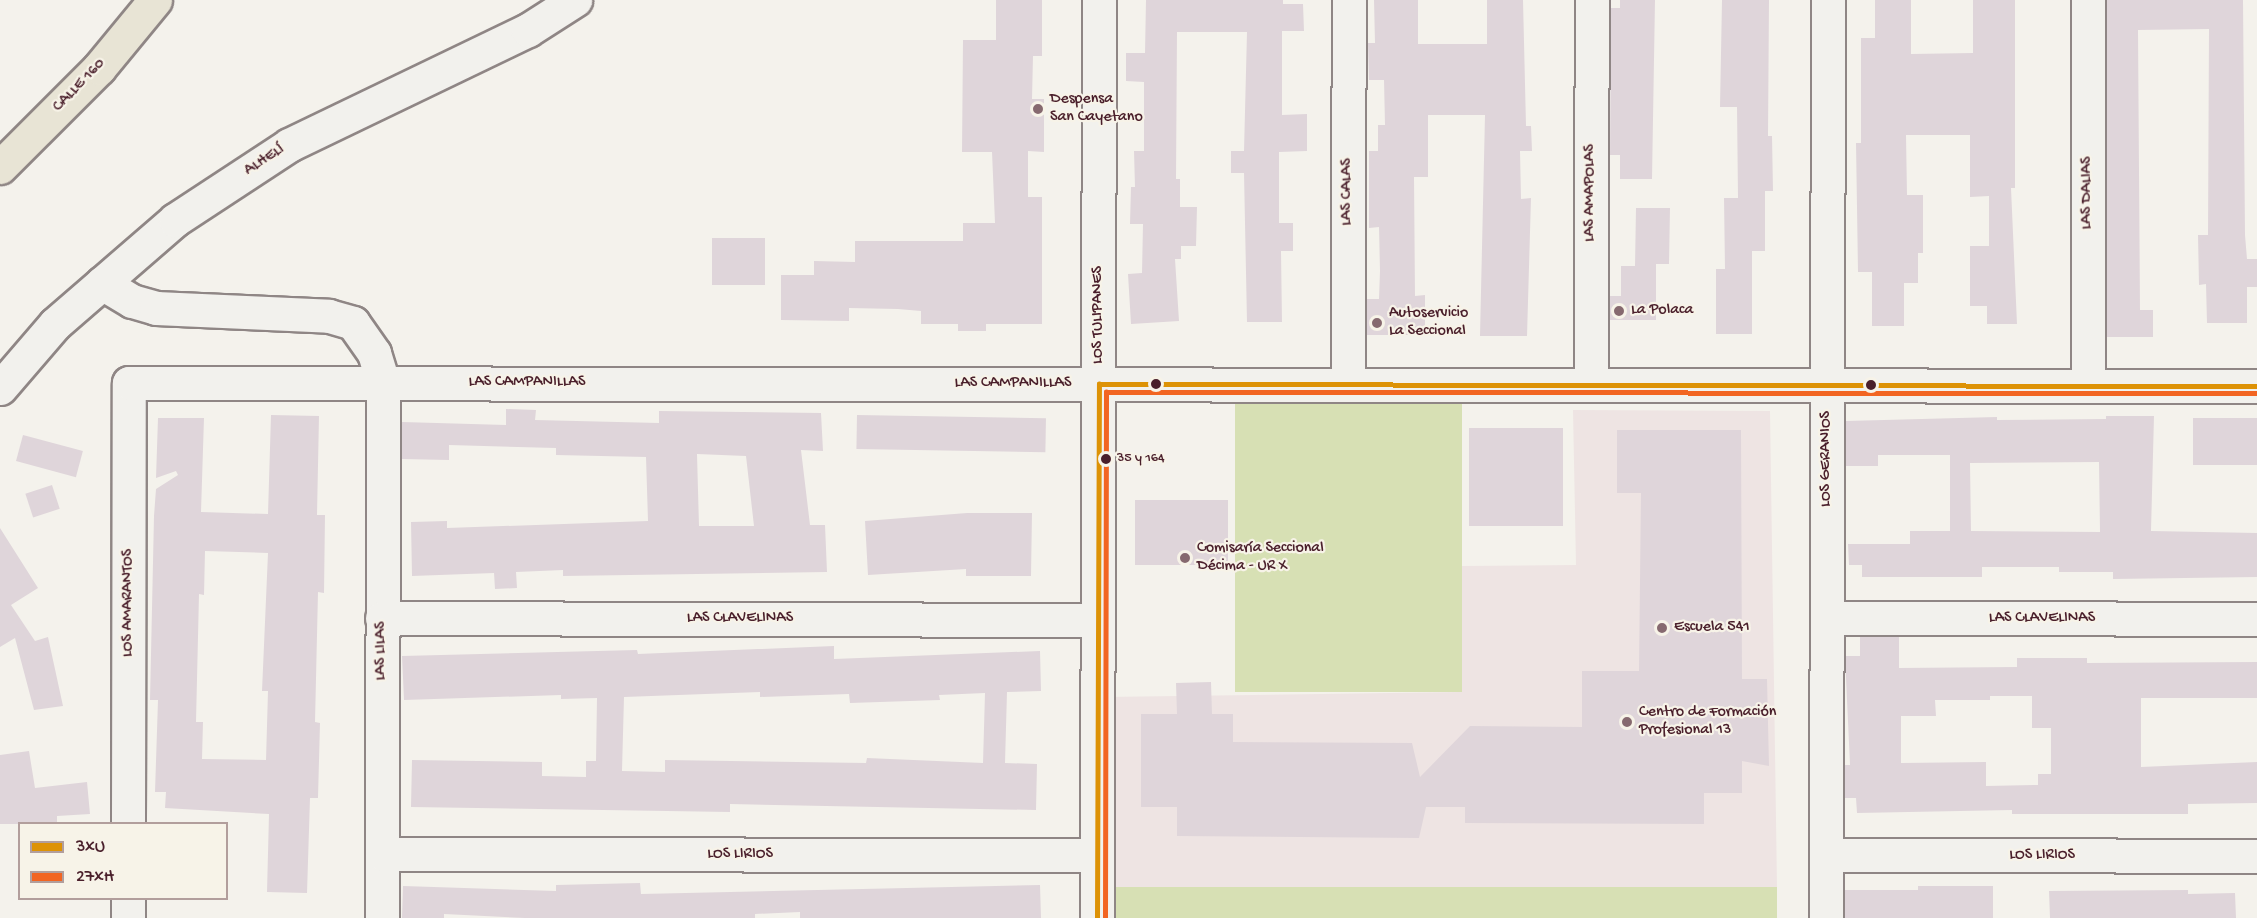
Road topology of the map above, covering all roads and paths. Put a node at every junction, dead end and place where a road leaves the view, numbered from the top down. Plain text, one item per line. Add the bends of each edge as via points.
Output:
1 (155, 0) edge
2 (575, 0) edge
3 (1100, 0) edge
4 (1349, 0) edge
5 (1592, 0) edge
6 (1828, 0) edge
7 (2088, 0) edge
8 (0, 167) edge
9 (102, 283) junction
10 (129, 383) joint
11 (383, 383) junction
12 (1099, 384) junction
13 (1348, 385) junction
14 (1591, 386) junction
15 (1827, 386) junction
16 (2088, 386) junction
17 (2257, 386) edge
18 (0, 388) edge
19 (382, 618) junction
20 (1827, 618) junction
21 (2257, 619) edge
22 (1098, 620) junction
23 (128, 822) edge
24 (382, 854) junction
25 (1097, 855) junction
26 (1826, 855) junction
27 (2257, 856) edge
28 (128, 900) edge
29 (128, 918) edge
30 (382, 918) edge
31 (1097, 918) edge
32 (1826, 918) edge

1 - 8 main road, CALLE 160 via 99,68
2 - 9 street, ALHELÍ via 528,30 289,145 176,220
3 - 12 street, LOS TULIPANES
4 - 13 street, LAS CALAS
5 - 14 street, LAS AMAPOLAS
6 - 15 street, LOS GERANIOS
7 - 16 street, LAS DALIAS
9 - 11 street, LAS LILAS via 132,301 156,308 329,316 353,323 374,352
9 - 18 street, ALHELÍ via 55,324
10 - 11 street, LAS CAMPANILLAS
10 - 23 street, LOS AMARANTOS
11 - 12 street, LAS CAMPANILLAS
11 - 19 street, LAS LILAS
12 - 13 street, LAS CAMPANILLAS
12 - 22 street, LOS TULIPANES
13 - 14 street, LAS CAMPANILLAS
14 - 15 street, LAS CAMPANILLAS
15 - 16 street, LAS CAMPANILLAS
15 - 20 street, LOS GERANIOS
16 - 17 street, LAS CAMPANILLAS
19 - 22 street, LAS CLAVELINAS
19 - 24 street, LAS LILAS
20 - 21 street, LAS CLAVELINAS
20 - 26 street, LOS GERANIOS
22 - 25 street, LOS TULIPANES
24 - 25 street, LOS LIRIOS
24 - 30 street, LAS LILAS
25 - 31 street, LOS TULIPANES
26 - 27 street, LOS LIRIOS
26 - 32 street, LOS GERANIOS
28 - 29 street

